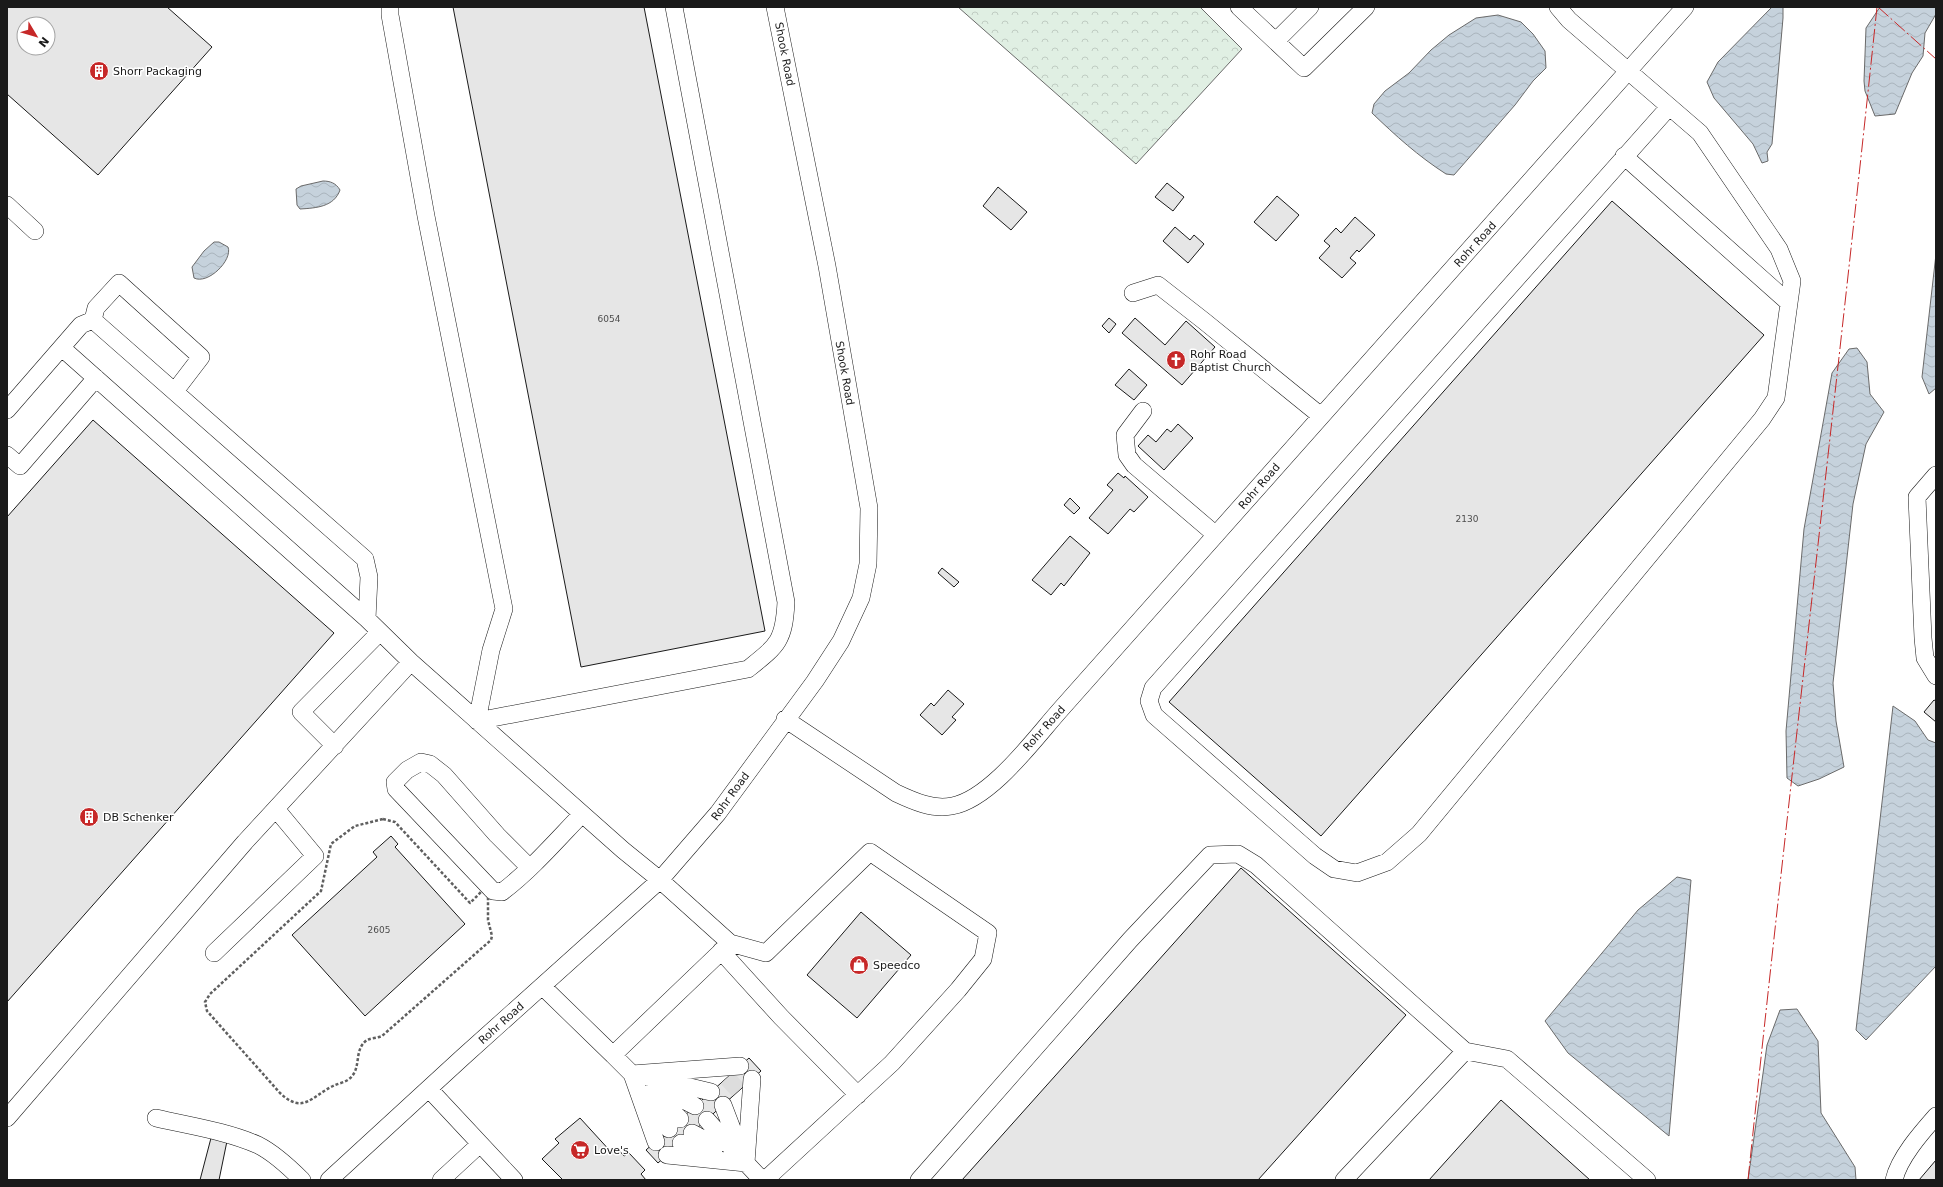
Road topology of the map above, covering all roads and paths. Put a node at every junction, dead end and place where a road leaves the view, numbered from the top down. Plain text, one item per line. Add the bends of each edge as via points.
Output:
1 (390, 7) edge
2 (674, 7) edge
3 (775, 7) edge
4 (1239, 7) edge
5 (1310, 7) edge
6 (1366, 7) edge
7 (1558, 7) edge
8 (1685, 7) edge
9 (1276, 41) junction
10 (1628, 71) junction
11 (1669, 106) junction
12 (1624, 156) junction
13 (7, 205) edge
14 (35, 230) dead end
15 (1133, 293) dead end
16 (1789, 303) junction
17 (94, 320) junction
18 (62, 348) junction
19 (96, 378) junction
20 (175, 391) junction
21 (7, 410) edge
22 (1143, 410) dead end
23 (1321, 416) junction
24 (7, 455) edge
25 (1936, 475) edge
26 (1216, 535) junction
27 (367, 620) junction
28 (380, 632) junction
29 (412, 662) junction
30 (1936, 676) edge
31 (785, 719) junction
32 (477, 720) junction
33 (335, 746) junction
34 (276, 809) junction
35 (582, 814) junction
36 (530, 868) junction
37 (660, 880) junction
38 (488, 920) joint
39 (726, 947) junction
40 (214, 952) dead end
41 (542, 986) junction
42 (1465, 1051) junction
43 (613, 1055) junction
44 (740, 1066) dead end
45 (632, 1074) junction
46 (727, 1078) tunnel mouth
47 (752, 1079) dead end
48 (429, 1089) junction
49 (739, 1091) tunnel mouth
50 (711, 1092) dead end
51 (858, 1095) junction
52 (695, 1106) dead end
53 (723, 1106) dead end
54 (1936, 1116) edge
55 (7, 1118) edge
56 (156, 1118) dead end
57 (707, 1120) dead end
58 (675, 1124) dead end
59 (687, 1138) dead end
60 (656, 1142) dead end
61 (480, 1144) junction
62 (668, 1155) dead end
63 (746, 1163) junction
64 (302, 1180) edge
65 (329, 1180) edge
66 (440, 1180) edge
67 (514, 1180) edge
68 (762, 1180) edge
69 (766, 1180) edge
70 (919, 1180) edge
71 (1344, 1180) edge
72 (1647, 1180) edge
73 (1894, 1180) edge

1 - 32 street via 426,216 504,609 491,650
2 - 32 street via 786,602 785,626 779,640 767,654 748,669
3 - 31 street, Shook Road via 827,266 868,500 869,526 867,571 856,612 829,661
4 - 9 street
5 - 9 street
6 - 9 street via 1304,68
7 - 10 street via 1569,20
8 - 10 street, Rohr Road
10 - 11 street
10 - 23 street, Rohr Road
11 - 12 street
11 - 16 street via 1700,133 1780,248 1792,281
12 - 16 street
12 - 16 street via 1153,688 1149,701 1154,715 1334,869 1357,873 1387,862 1419,834 1762,419 1776,398
13 - 14 street
15 - 23 street via 1158,285
17 - 18 street via 81,325
17 - 20 street
17 - 20 street via 96,308 119,283 201,357
18 - 19 street
18 - 21 street
19 - 24 street via 20,466
19 - 27 street
20 - 27 street via 365,559 369,577
22 - 26 street via 1124,435 1127,455 1134,465
23 - 26 street, Rohr Road
25 - 30 street via 1917,498 1925,658
26 - 31 street, Rohr Road via 1000,776 986,790 970,800 952,806 915,802 896,793
27 - 28 street
28 - 29 street
28 - 33 street via 301,712
29 - 32 street
29 - 33 street
31 - 37 street, Rohr Road via 718,813
32 - 35 street
33 - 34 street
34 - 40 street via 315,856
34 - 55 street
35 - 36 street
35 - 37 street
36 - 36 street via 496,835 444,775 430,764 421,762 407,770 395,782 396,789 493,891 502,892
37 - 39 street
37 - 41 street, Rohr Road
38 - 38 path via 492,936 487,944 382,1036 367,1040 359,1051 356,1069 350,1078 304,1103 291,1102 280,1093 205,1007 210,994 321,891 331,844 355,826 367,822 383,819 395,822 470,903 483,890 488,896
39 - 43 street
39 - 51 street via 780,1017
39 - 51 street via 766,953 870,852 988,932 983,959 892,1063
41 - 43 street
41 - 48 street, Rohr Road
42 - 70 street via 1256,865 1238,854 1210,855 1130,940
42 - 71 street
42 - 72 street via 1507,1059
43 - 45 street
44 - 45 street
45 - 46 street
45 - 50 street
45 - 52 street
45 - 58 street
45 - 60 street
47 - 63 street
48 - 61 street
48 - 65 street, Rohr Road
49 - 63 street
51 - 69 street
53 - 63 street
54 - 73 street via 1921,1133 1896,1172
56 - 64 street via 227,1134 259,1146
57 - 63 street
59 - 63 street
61 - 66 street
61 - 67 street
62 - 63 street
63 - 68 street

